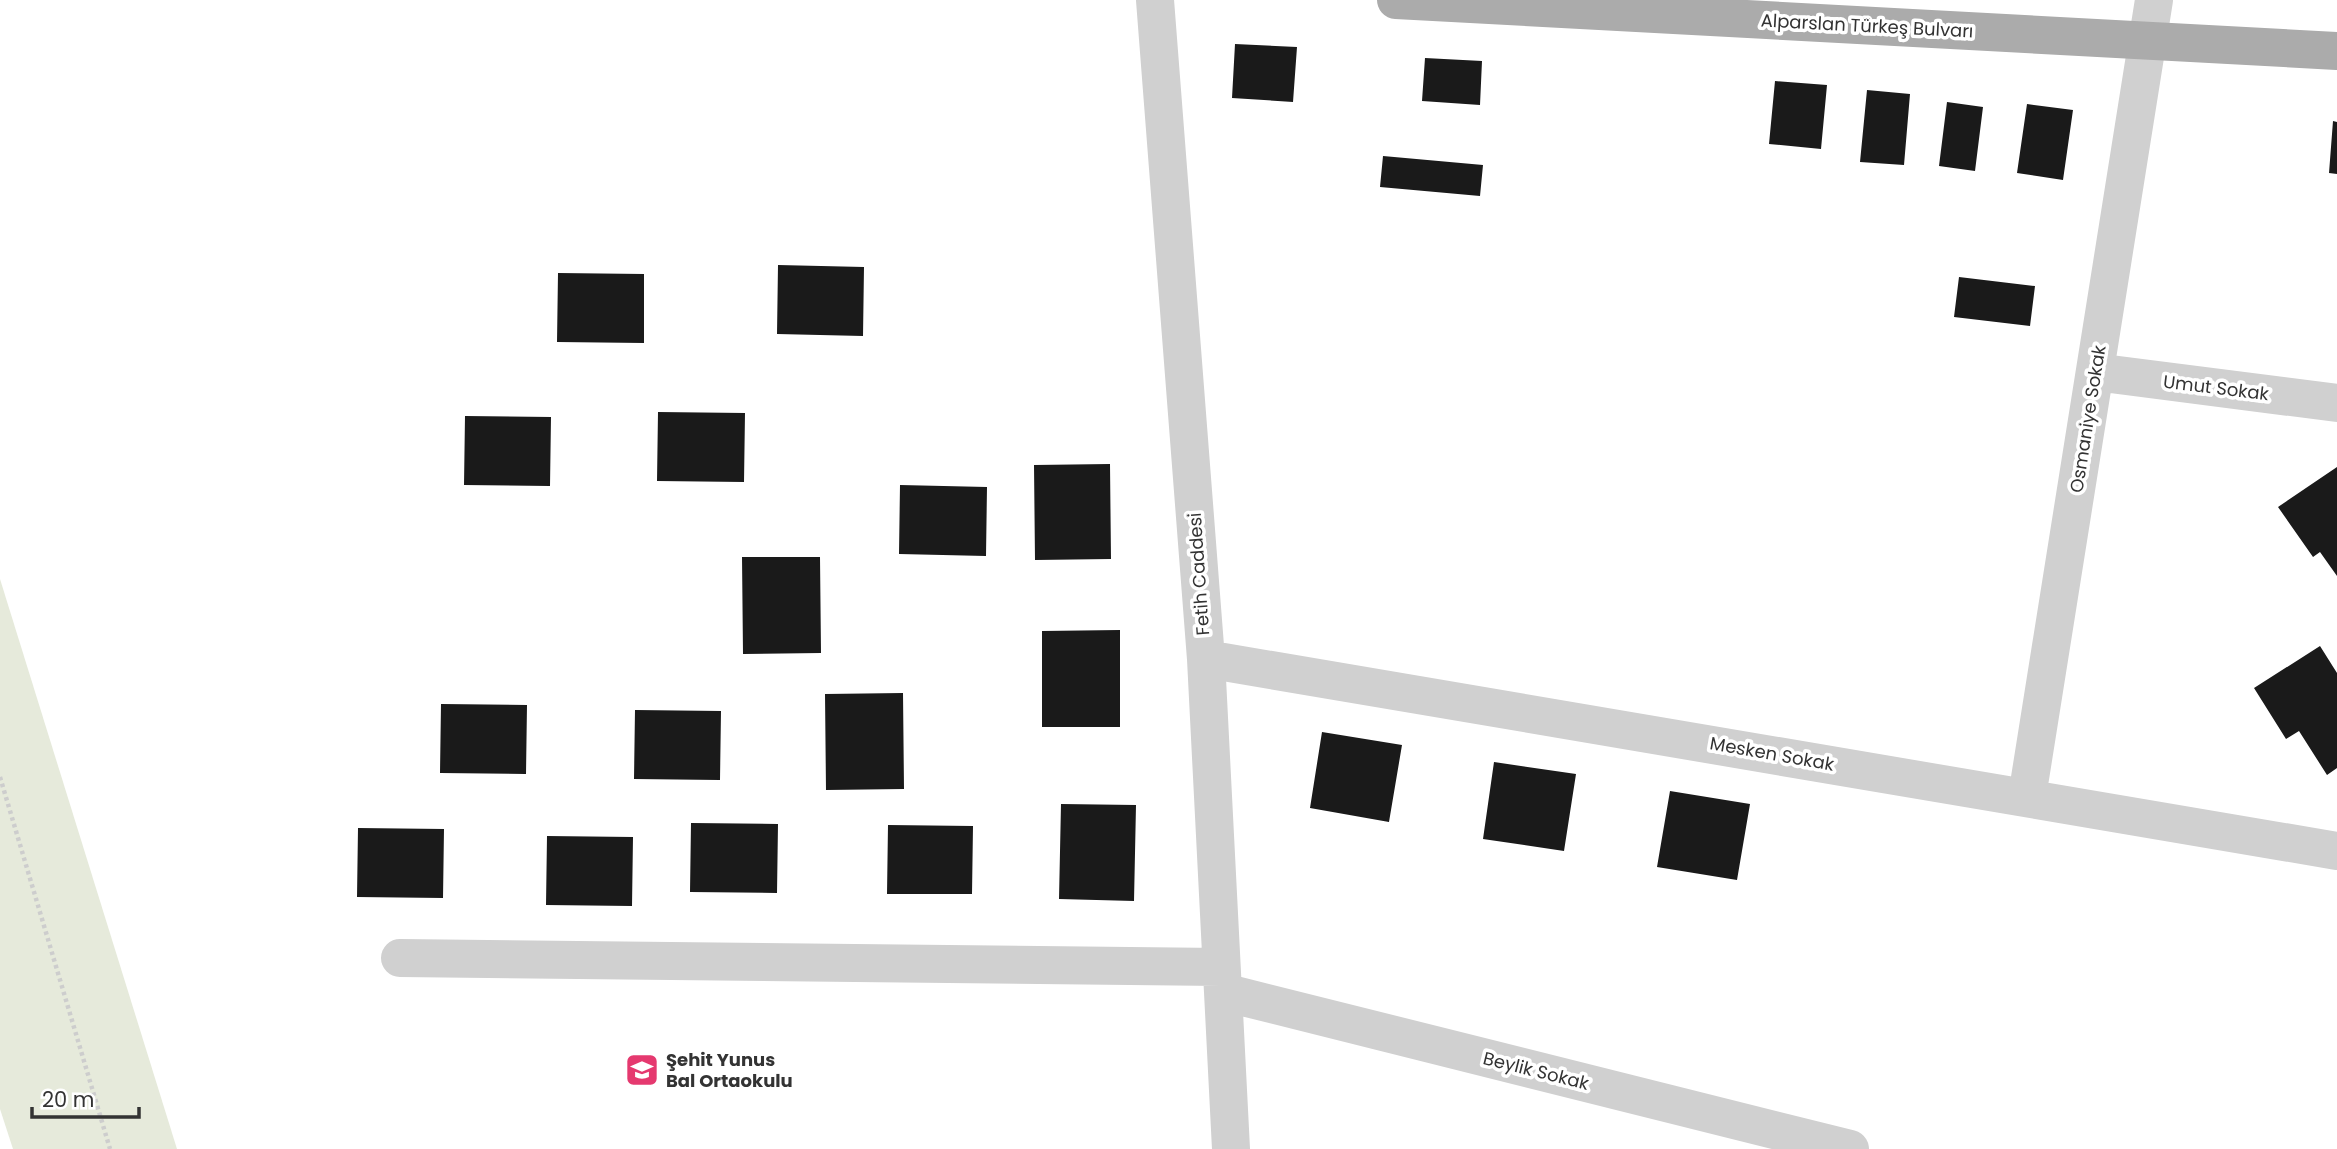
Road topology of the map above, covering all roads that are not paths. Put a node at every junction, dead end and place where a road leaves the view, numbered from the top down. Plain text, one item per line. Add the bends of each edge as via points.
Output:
1 (1156, 0) edge
2 (1396, 0) edge
3 (2154, 0) edge
4 (2148, 41) junction
5 (2337, 51) edge
6 (2095, 372) junction
7 (2337, 403) edge
8 (1206, 659) junction
9 (2027, 797) junction
10 (2337, 851) edge
11 (400, 958) dead end
12 (1222, 979) junction
13 (1231, 1149) edge
14 (1850, 1149) edge

1 - 8 street, Fetih Caddesi
2 - 4 main road, Alparslan Türkeş Bulvarı
3 - 4 street, Osmaniye Sokak
4 - 5 main road, Alparslan Türkeş Bulvarı
4 - 6 street, Osmaniye Sokak
6 - 7 street, Umut Sokak
6 - 9 street, Osmaniye Sokak
8 - 9 street, Mesken Sokak
8 - 12 street, Fetih Caddesi
9 - 10 street, Mesken Sokak
11 - 12 street, Beylik Sokak
12 - 13 street, Fetih Caddesi
12 - 14 street, Beylik Sokak

